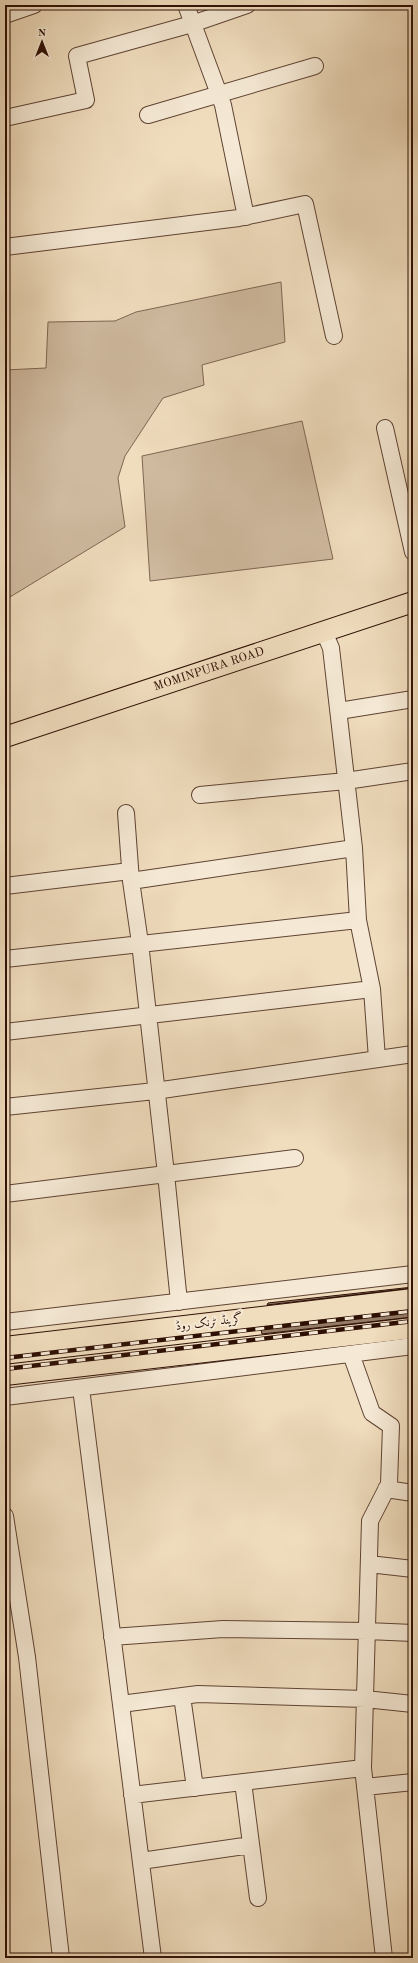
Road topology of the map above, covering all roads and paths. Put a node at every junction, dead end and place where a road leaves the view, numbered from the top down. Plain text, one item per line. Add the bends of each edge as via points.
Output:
1 (34, 5) edge
2 (186, 5) edge
3 (247, 5) edge
4 (5, 15) edge
5 (192, 24) junction
6 (315, 66) dead end
7 (218, 94) junction
8 (148, 115) dead end
9 (5, 118) edge
10 (246, 217) junction
11 (5, 247) edge
12 (334, 336) dead end
13 (385, 428) dead end
14 (413, 552) edge
15 (413, 602) edge
16 (324, 632) junction
17 (413, 699) edge
18 (339, 711) junction
19 (5, 737) edge
20 (413, 771) edge
21 (346, 781) junction
22 (200, 795) dead end
23 (126, 813) dead end
24 (354, 848) junction
25 (130, 876) junction
26 (5, 886) edge
27 (358, 920) junction
28 (140, 943) junction
29 (5, 959) edge
30 (372, 989) junction
31 (148, 1014) junction
32 (5, 1032) edge
33 (413, 1054) edge
34 (377, 1059) junction
35 (155, 1091) junction
36 (5, 1107) edge
37 (295, 1158) dead end
38 (166, 1174) junction
39 (5, 1194) edge
40 (413, 1274) edge
41 (413, 1299) edge
42 (180, 1302) junction
43 (5, 1322) edge
44 (413, 1328) edge
45 (413, 1346) edge
46 (5, 1347) edge
47 (351, 1354) junction
48 (5, 1375) edge
49 (81, 1388) junction
50 (5, 1397) edge
51 (386, 1489) junction
52 (413, 1493) edge
53 (5, 1516) edge
54 (369, 1564) junction
55 (413, 1569) edge
56 (367, 1631) junction
57 (413, 1634) edge
58 (112, 1637) junction
59 (182, 1696) junction
60 (365, 1698) junction
61 (121, 1704) junction
62 (413, 1704) edge
63 (363, 1768) junction
64 (243, 1782) junction
65 (413, 1782) edge
66 (365, 1787) junction
67 (195, 1788) junction
68 (132, 1795) junction
69 (251, 1845) junction
70 (141, 1861) junction
71 (258, 1898) dead end
72 (61, 1958) edge
73 (153, 1958) edge
74 (384, 1958) edge

1 - 4 street
2 - 5 street
3 - 5 street
5 - 7 street
5 - 9 street via 77,56 86,100
6 - 7 street
7 - 8 street
7 - 10 street via 223,105
10 - 11 street
10 - 12 street via 305,204
13 - 14 street
15 - 16 main road, MOMINPURA ROAD
16 - 18 street via 331,648
16 - 19 main road, MOMINPURA ROAD
17 - 18 street
18 - 21 street
20 - 21 street
21 - 22 street
21 - 24 street
23 - 25 street
24 - 25 street
24 - 27 street
25 - 26 street
25 - 28 street
27 - 28 street
27 - 30 street
28 - 29 street
28 - 31 street
30 - 31 street
30 - 34 street
31 - 32 street
31 - 35 street
33 - 34 street
34 - 35 street
35 - 36 street
35 - 38 street
37 - 38 street
38 - 39 street
38 - 42 street
40 - 42 street
41 - 46 main road, گرینڈ ٹرنک روڈ
42 - 43 street
44 - 48 main road
45 - 47 street
47 - 49 street
47 - 51 street via 372,1413 391,1426 389,1484
49 - 50 street
49 - 58 street
51 - 52 street
51 - 54 street via 370,1521
53 - 72 street via 27,1657
54 - 55 street
54 - 56 street
56 - 57 street
56 - 58 street via 223,1629
56 - 60 street
58 - 61 street
59 - 60 street via 198,1694
59 - 61 street
59 - 67 street
60 - 62 street
60 - 63 street
61 - 68 street
63 - 64 street
63 - 66 street
64 - 67 street
64 - 69 street
65 - 66 street
66 - 74 street
67 - 68 street
68 - 70 street
69 - 70 street
69 - 71 street
70 - 73 street

